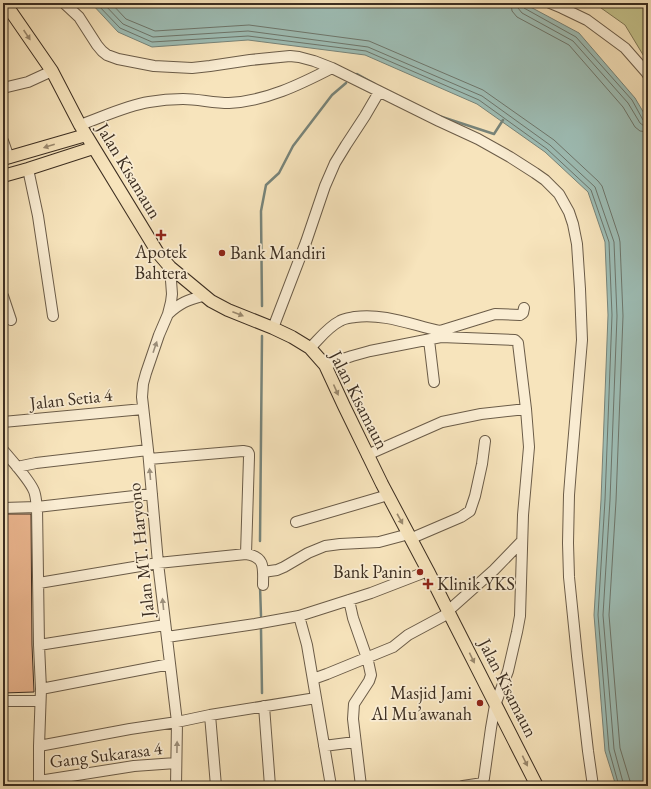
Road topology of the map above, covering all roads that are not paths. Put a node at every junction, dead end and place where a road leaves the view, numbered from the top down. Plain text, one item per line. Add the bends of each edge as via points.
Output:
1 (6, 3) edge
2 (64, 3) edge
3 (550, 3) edge
4 (332, 68) junction
5 (52, 71) junction
6 (648, 75) edge
7 (3, 88) edge
8 (379, 92) junction
9 (83, 130) junction
10 (3, 141) edge
11 (93, 148) junction
12 (6, 158) edge
13 (28, 169) junction
14 (3, 176) edge
15 (170, 267) junction
16 (3, 296) edge
17 (204, 296) junction
18 (524, 308) dead end
19 (168, 314) junction
20 (53, 316) dead end
21 (10, 320) dead end
22 (273, 328) junction
23 (440, 334) junction
24 (429, 340) junction
25 (310, 348) junction
26 (325, 365) junction
27 (434, 382) dead end
28 (143, 409) junction
29 (526, 409) junction
30 (3, 422) edge
31 (485, 441) dead end
32 (3, 450) edge
33 (149, 454) junction
34 (367, 455) junction
35 (17, 467) junction
36 (152, 494) junction
37 (388, 495) junction
38 (37, 507) junction
39 (3, 508) edge
40 (296, 522) dead end
41 (410, 536) junction
42 (522, 541) junction
43 (246, 554) junction
44 (158, 563) junction
45 (428, 571) junction
46 (263, 572) junction
47 (38, 583) junction
48 (262, 584) dead end
49 (349, 600) junction
50 (448, 612) junction
51 (299, 616) junction
52 (165, 625) junction
53 (167, 637) junction
54 (39, 645) junction
55 (366, 657) junction
56 (170, 664) junction
57 (312, 679) junction
58 (41, 689) junction
59 (316, 698) junction
60 (40, 700) junction
61 (3, 701) edge
62 (495, 705) junction
63 (264, 706) junction
64 (210, 715) junction
65 (177, 722) junction
66 (355, 742) junction
67 (39, 746) junction
68 (324, 746) junction
69 (176, 764) junction
70 (39, 784) edge
71 (482, 784) edge
72 (176, 786) edge
73 (216, 786) edge
74 (270, 786) edge
75 (331, 786) edge
76 (361, 786) edge
77 (463, 786) edge
78 (537, 786) edge
79 (593, 786) edge

1 -> 5 main road, Jalan Kisamaun
2 - 4 street via 79,17 102,51 118,60 154,66 192,68 290,56
3 - 6 street via 587,20 625,48
4 - 8 street
4 - 9 street via 274,94 241,102 183,99 132,106 111,113
5 - 7 street via 28,82
5 - 9 main road, Jalan Kisamaun
8 - 22 street via 335,163
8 - 79 street via 478,139 535,173 559,194 573,224 579,266 582,340 569,495 569,577
9 - 11 main road, Jalan Kisamaun
9 -> 12 main road
10 - 12 street
11 - 13 main road
11 - 15 main road, Jalan Kisamaun via 158,253
13 - 14 main road
13 - 20 street
15 - 17 main road, Jalan Kisamaun
15 - 19 street, Jalan MT. Haryono via 172,294
16 - 21 street
17 - 19 street, Jalan MT. Haryono via 182,303
17 -> 22 main road, Jalan Kisamaun via 215,304
18 - 23 street via 520,316 495,314
28 -> 19 street, Jalan MT. Haryono via 143,384
22 - 25 main road, Jalan Kisamaun
23 - 24 street
23 - 25 street via 428,328 387,318 348,318 330,328
23 - 29 street via 517,341
24 - 26 street via 366,352
24 - 27 street
25 - 26 main road, Jalan Kisamaun
26 -> 34 main road, Jalan Kisamaun
28 - 30 street, Jalan Setia 4
28 - 33 street, Jalan MT. Haryono
29 - 34 street via 480,414 442,422
29 - 42 street via 529,447
31 - 41 street via 470,511 461,517
32 - 35 street
33 - 35 street via 36,463
36 -> 33 street, Jalan MT. Haryono
33 - 43 street via 248,452
34 - 37 main road, Jalan Kisamaun
35 - 38 street via 34,490
36 - 38 street
36 - 44 street, Jalan MT. Haryono
37 - 40 street
37 -> 41 main road, Jalan Kisamaun
38 - 39 street
38 - 47 street
41 - 45 main road, Jalan Kisamaun
41 - 46 street via 379,542 325,546 284,567
42 - 50 street
42 - 62 street via 519,624 508,671
43 - 44 street
43 - 46 street via 261,560
44 - 47 street
52 -> 44 street, Jalan MT. Haryono
45 - 49 street
45 - 50 main road, Jalan Kisamaun
46 - 48 street
47 - 54 street
49 - 51 street
49 - 55 street
50 - 55 street via 408,635 393,647
50 -> 62 main road, Jalan Kisamaun
51 - 53 street
51 - 57 street
52 - 53 street, Jalan MT. Haryono
52 - 54 street
53 - 56 street, Jalan MT. Haryono
54 - 58 street
55 - 57 street
55 - 66 street via 371,675 354,704
56 - 58 street
56 - 65 street, Jalan MT. Haryono
57 - 59 street
58 - 60 street
59 - 63 street
59 - 68 street
60 - 61 street
60 - 67 street
62 - 71 street
62 -> 78 main road, Jalan Kisamaun
63 - 64 street
63 - 74 street
64 - 65 street
64 - 73 street
65 - 67 street
69 -> 65 street, Jalan MT. Haryono
66 - 68 street
66 - 76 street
67 - 70 street
68 - 75 street
69 - 70 street, Gang Sukarasa 4 via 134,766
69 - 72 street, Jalan MT. Haryono
71 - 77 street

